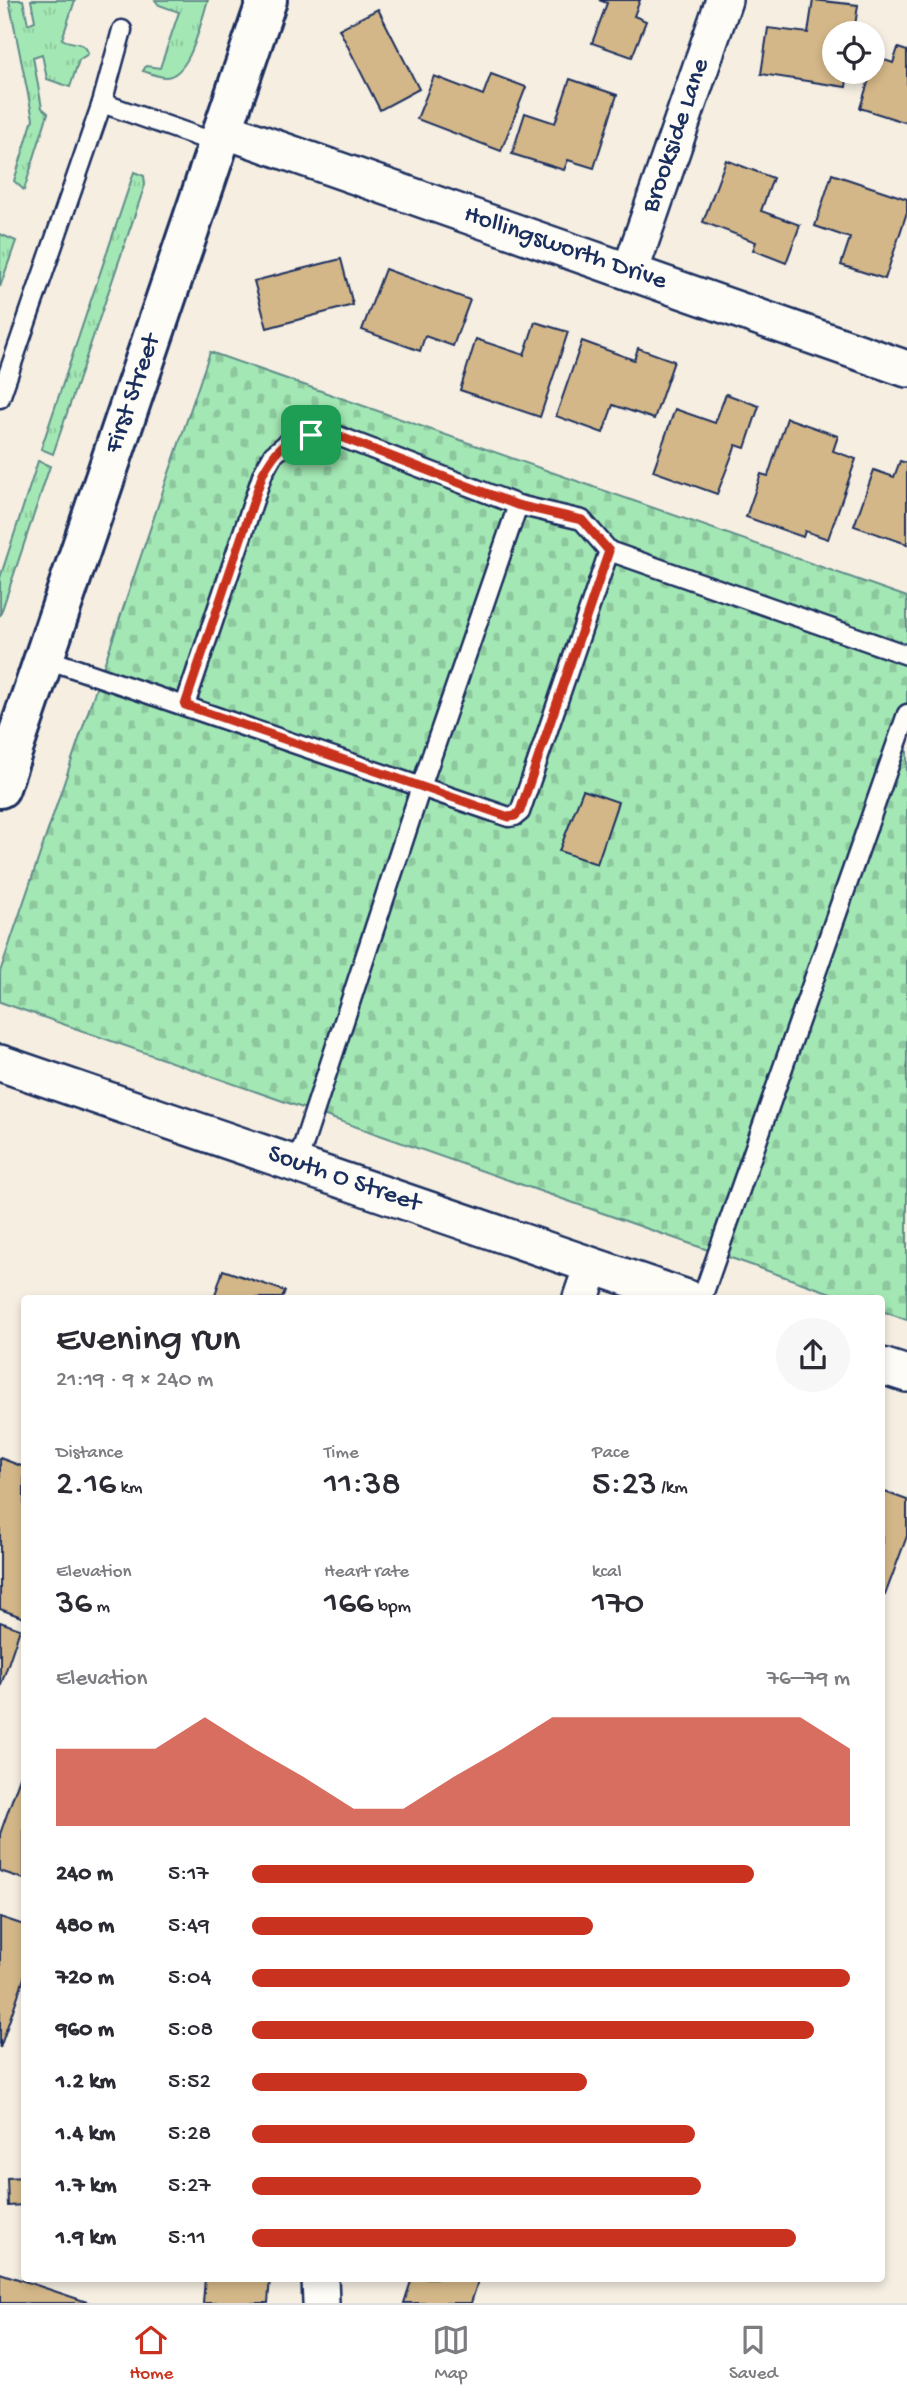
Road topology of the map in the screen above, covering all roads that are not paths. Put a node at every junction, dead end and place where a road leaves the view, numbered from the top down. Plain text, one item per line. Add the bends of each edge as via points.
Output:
1 (267, 0) edge
2 (724, 0) edge
3 (122, 30) dead end
4 (102, 103) junction
5 (221, 137) junction
6 (630, 271) junction
7 (907, 369) edge
8 (0, 398) edge
9 (517, 505) junction
10 (609, 551) junction
11 (907, 655) edge
12 (44, 658) junction
13 (185, 705) junction
14 (907, 714) edge
15 (1, 782) edge
16 (421, 787) junction
17 (0, 1063) edge
18 (298, 1164) junction
19 (592, 1266) junction
20 (582, 1295) edge
21 (678, 1295) edge
22 (703, 1295) edge
23 (885, 1367) edge
24 (907, 1374) edge
25 (320, 2282) edge
26 (321, 2303) edge

1 - 5 street, First Street
2 - 6 street, Brookside Lane
3 - 4 lane
4 - 5 lane
4 - 8 lane
5 - 6 street, Hollingsworth Drive
5 - 12 street, First Street
6 - 7 street, Hollingsworth Drive
9 - 10 lane via 582,520
9 - 13 lane via 333,434 292,439 273,455 263,473
9 - 16 lane
10 - 11 lane
10 - 16 lane via 520,811 509,817
12 - 13 lane
12 - 15 street, First Street
13 - 16 lane
14 - 22 lane
16 - 18 lane
17 - 18 street, South O Street
18 - 19 street, South O Street
19 - 20 street
19 - 21 street, South O Street
23 - 24 street
25 - 26 street

